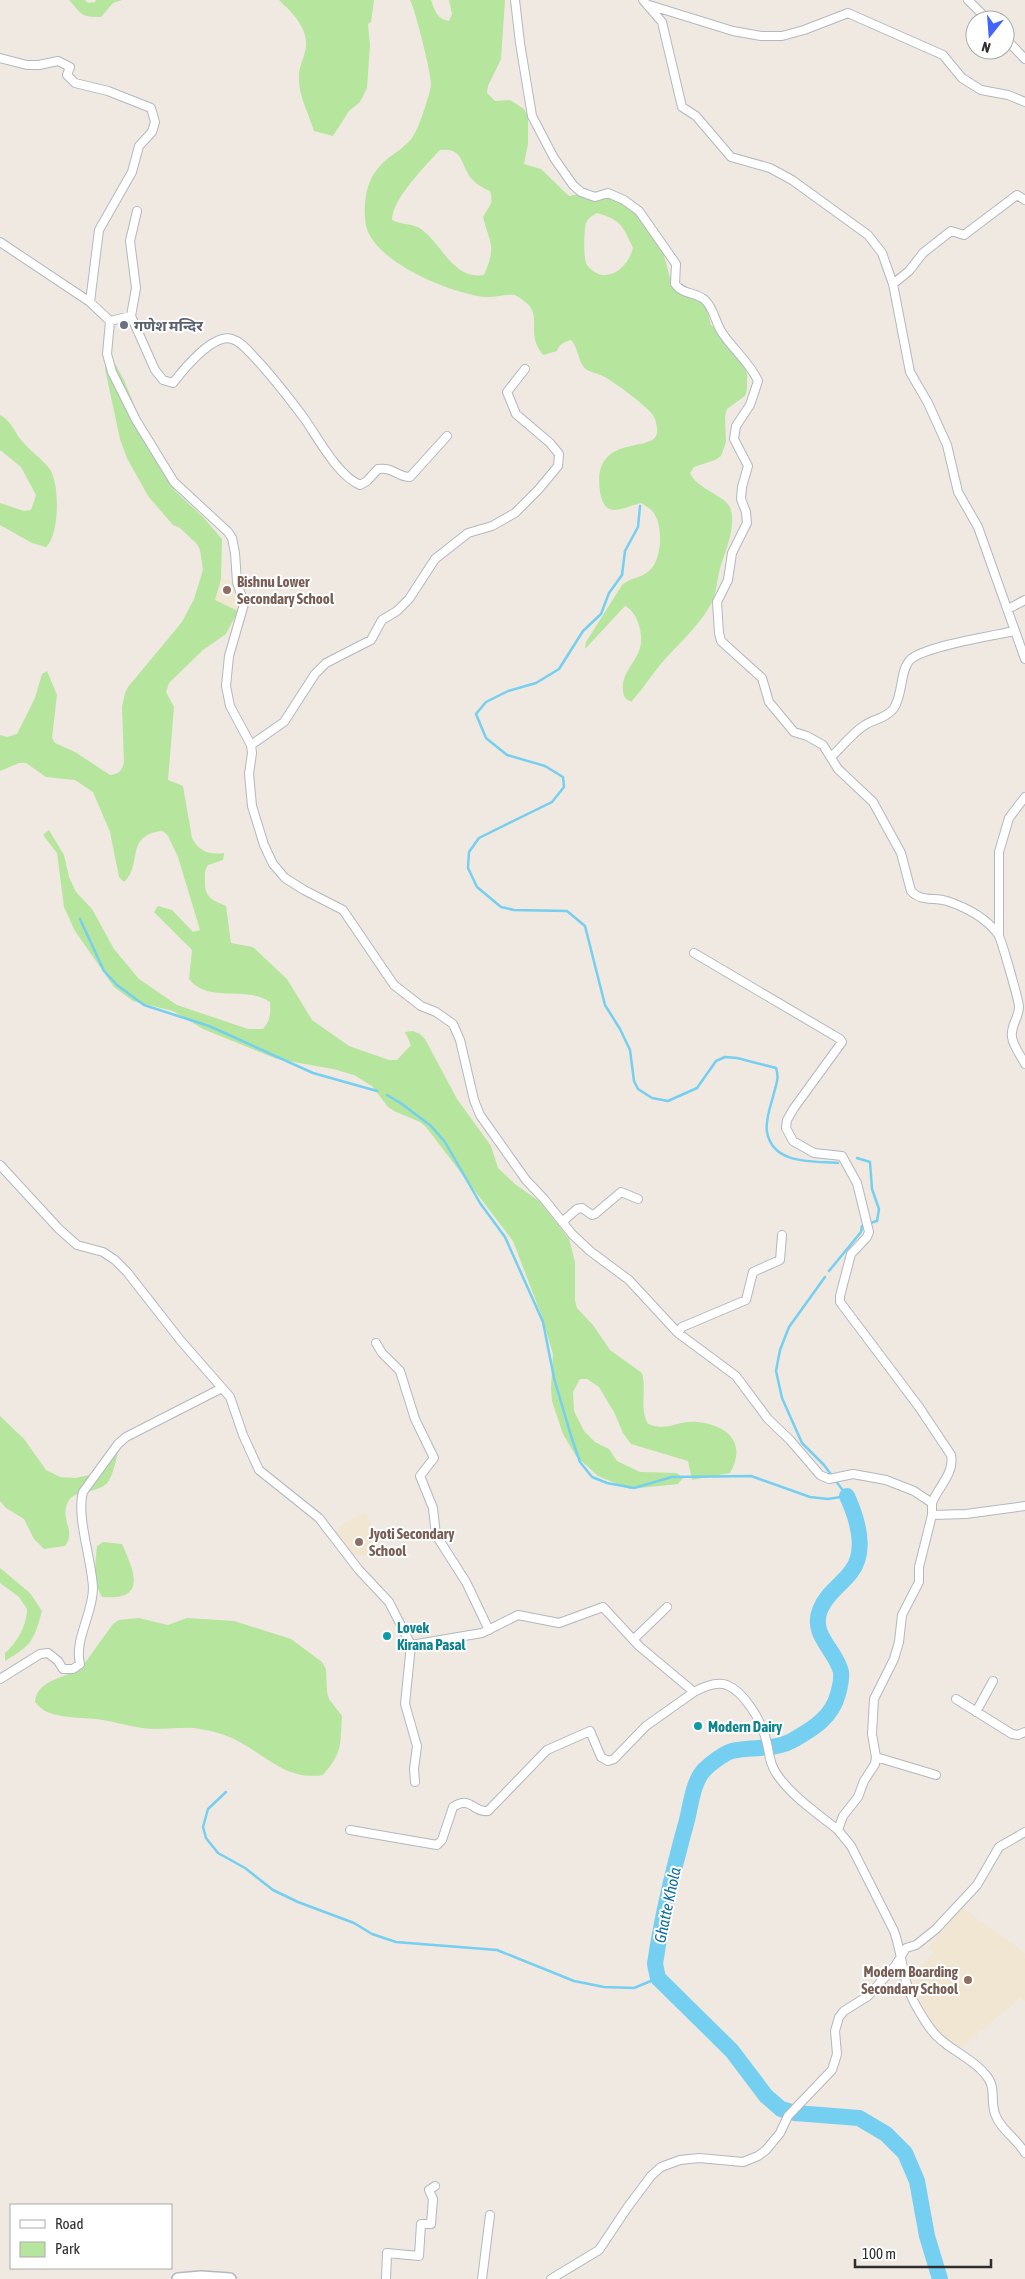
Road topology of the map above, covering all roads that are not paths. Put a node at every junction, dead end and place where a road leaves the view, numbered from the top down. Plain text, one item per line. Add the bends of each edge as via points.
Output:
1 (515, 0) edge
2 (968, 0) edge
3 (646, 3) edge
4 (978, 10) edge
5 (1015, 48) edge
6 (0, 58) edge
7 (1025, 59) edge
8 (1025, 102) edge
9 (1025, 200) edge
10 (137, 211) dead end
11 (0, 242) edge
12 (893, 284) junction
13 (90, 302) junction
14 (131, 316) junction
15 (110, 321) junction
16 (525, 369) dead end
17 (447, 436) dead end
18 (1025, 600) edge
19 (1008, 609) junction
20 (1015, 631) junction
21 (1025, 659) edge
22 (251, 745) junction
23 (831, 757) junction
24 (1025, 797) edge
25 (999, 935) junction
26 (694, 953) dead end
27 (1025, 1064) edge
28 (0, 1166) edge
29 (638, 1199) dead end
30 (562, 1222) junction
31 (782, 1235) dead end
32 (678, 1333) junction
33 (376, 1343) dead end
34 (222, 1388) junction
35 (932, 1503) junction
36 (1025, 1506) edge
37 (932, 1515) junction
38 (667, 1607) dead end
39 (489, 1630) junction
40 (634, 1639) junction
41 (410, 1645) junction
42 (0, 1679) edge
43 (993, 1681) dead end
44 (694, 1692) junction
45 (956, 1699) dead end
46 (976, 1712) junction
47 (1025, 1732) edge
48 (876, 1757) junction
49 (936, 1775) dead end
50 (416, 1782) dead end
51 (350, 1830) dead end
52 (838, 1830) junction
53 (1025, 1832) edge
54 (901, 1958) junction
55 (1025, 2153) edge
56 (435, 2186) dead end
57 (490, 2215) dead end
58 (178, 2279) edge
59 (230, 2279) edge
60 (386, 2279) edge
61 (482, 2279) edge
62 (551, 2279) edge

1 - 23 street via 532,116 554,158 581,192 594,197 608,193 639,210 676,264 675,284 679,290 704,299 713,310 720,330 751,366 758,381 750,405 736,426 734,439 748,466 741,499 747,523 732,553 728,580 717,602 718,632 721,641 762,678 769,702 794,732 823,745
2 - 4 street
3 - 8 street via 733,31 761,36 782,36 848,13 943,55 962,78 981,90
3 - 12 street via 662,22 682,107 696,116 731,157 770,168 792,180 868,235 882,253
5 - 7 street
6 - 13 street via 27,65 58,61 70,67 67,75 75,83 108,91 151,108 155,122 152,132 139,146 132,172 99,230
9 - 12 street via 1017,195 964,235 951,230
10 - 14 street via 130,241 136,288
11 - 13 street
12 - 19 street via 910,372 947,445 958,492 978,527
13 - 15 street
14 - 15 street
14 - 17 street via 155,370 168,383 173,383 183,369 211,345 226,338 242,344 354,483 360,485 367,481 378,469 388,468 410,477
15 - 22 street via 107,354 112,372 136,420 174,482 232,538 237,582 244,604 229,656 226,686 230,706
16 - 22 street via 507,392 509,398 516,414 558,454 558,466 515,513 492,526 468,533 435,559 409,599 382,620 371,640 326,663 315,674 284,722
18 - 19 street
19 - 20 street
20 - 21 street
20 - 23 street via 945,646 911,658 893,709 864,726
22 - 30 street via 252,806 273,864 294,884 343,910 397,989 453,1024 480,1115 526,1180
23 - 25 street via 847,778 873,802 902,853 911,891 926,899 946,901 969,910
24 - 25 street via 1009,818 999,852
25 - 27 street via 1019,1007 1012,1037
26 - 35 street via 842,1042 794,1108 786,1128 793,1141 814,1153 842,1156 857,1183 869,1232 851,1254 840,1302 951,1455 949,1473
28 - 34 street via 77,1245 103,1252 115,1260
29 - 30 street via 621,1192 595,1214 578,1208
30 - 32 street via 588,1250 634,1286
31 - 32 street via 780,1260 754,1272 746,1300 682,1327
32 - 35 street via 736,1376 768,1419 820,1474 830,1479 865,1475 886,1480 914,1491
33 - 39 street via 400,1371 414,1419 434,1458 420,1476 433,1508 436,1535 466,1582
34 - 41 street via 230,1396 259,1470 319,1518 359,1570 389,1602
34 - 42 street via 126,1437 84,1492 82,1514 93,1586 92,1602 79,1647 80,1664 73,1669 63,1669 48,1653 40,1654
35 - 37 street
36 - 37 street
37 - 48 street via 920,1561 919,1582 902,1615 894,1659 874,1699 872,1734
38 - 40 street
39 - 40 street via 518,1615 560,1623 602,1607
39 - 41 street
40 - 44 street
41 - 50 street via 404,1704 417,1746
43 - 46 street
44 - 51 street via 646,1726 614,1759 608,1761 601,1757 590,1731 547,1750 488,1811 481,1811 468,1802 453,1807 442,1840 437,1845
44 - 52 street via 707,1685 726,1685 742,1698 759,1719 777,1775 794,1796
45 - 46 street
46 - 47 street via 1012,1734
48 - 49 street
48 - 52 street via 858,1797 843,1816
52 - 54 street via 851,1846 894,1931
53 - 54 street via 998,1847 977,1885 936,1929 906,1948
54 - 55 street via 905,1984 931,2030 985,2073 994,2090 993,2106 999,2123
54 - 62 street via 868,1996 839,2017 835,2031 836,2063 788,2116 766,2150 752,2159 734,2162 699,2158 660,2167 650,2176 599,2250
56 - 60 street via 429,2190 434,2199 431,2224 421,2224 419,2256 386,2252
57 - 61 street
58 - 59 street via 201,2276

